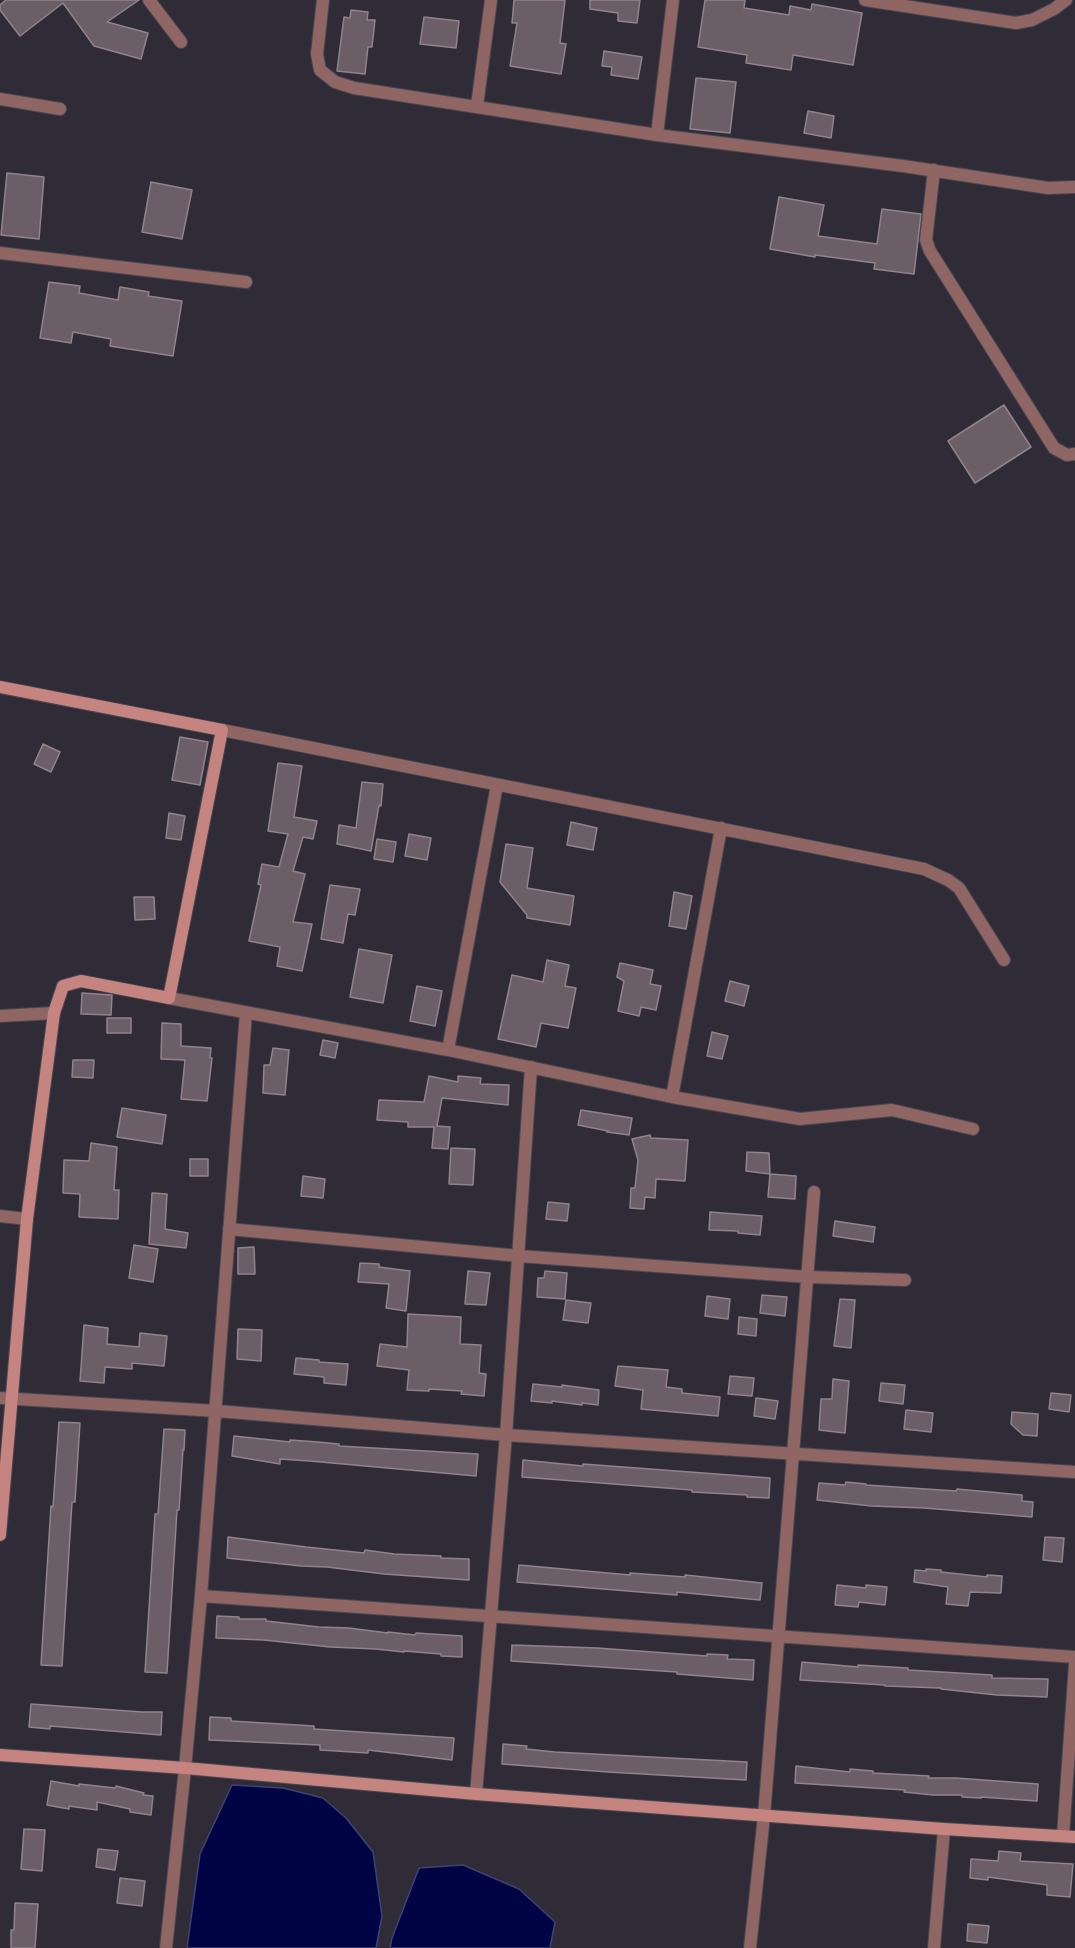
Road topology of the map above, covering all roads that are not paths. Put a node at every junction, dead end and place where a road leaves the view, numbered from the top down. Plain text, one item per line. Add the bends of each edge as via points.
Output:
1 (149, 0) edge
2 (323, 0) edge
3 (491, 0) edge
4 (674, 0) edge
5 (865, 0) edge
6 (1066, 0) edge
7 (181, 42) dead end
8 (0, 99) edge
9 (477, 106) junction
10 (60, 109) dead end
11 (657, 135) junction
12 (934, 170) junction
13 (1075, 187) edge
14 (0, 253) edge
15 (246, 282) dead end
16 (1075, 454) edge
17 (0, 687) edge
18 (222, 730) junction
19 (497, 785) junction
20 (721, 828) junction
21 (1004, 960) dead end
22 (169, 998) junction
23 (54, 1013) junction
24 (246, 1013) junction
25 (0, 1016) edge
26 (448, 1050) junction
27 (531, 1067) junction
28 (672, 1097) junction
29 (973, 1129) dead end
30 (814, 1192) dead end
31 (0, 1216) edge
32 (27, 1220) junction
33 (229, 1229) junction
34 (519, 1256) junction
35 (808, 1277) junction
36 (905, 1280) dead end
37 (6, 1399) edge
38 (217, 1412) junction
39 (506, 1435) junction
40 (794, 1454) junction
41 (1075, 1472) edge
42 (0, 1535) edge
43 (201, 1596) junction
44 (491, 1615) junction
45 (779, 1636) junction
46 (1075, 1657) edge
47 (1075, 1664) edge
48 (0, 1755) edge
49 (185, 1768) junction
50 (476, 1794) junction
51 (764, 1816) junction
52 (944, 1829) junction
53 (1069, 1837) edge
54 (166, 1948) edge
55 (750, 1948) edge
56 (934, 1948) edge

1 - 7 street
2 - 9 street via 317,54 321,70 335,82
3 - 9 street
4 - 11 street
5 - 6 street via 1016,23 1032,20
8 - 10 street
9 - 11 street
11 - 12 street
12 - 13 street via 1048,188
12 - 16 street via 926,240 930,251 1054,448 1067,455
14 - 15 street
17 - 18 street
18 - 19 street
18 - 22 street
19 - 20 street
19 - 26 street
20 - 21 street via 924,869 948,880 959,888
20 - 28 street
22 - 23 street via 81,981 63,986
22 - 24 street
23 - 25 street
23 - 32 street
24 - 26 street
24 - 33 street
26 - 27 street
27 - 28 street
27 - 34 street
28 - 29 street via 800,1119 892,1110
30 - 35 street
31 - 32 street
32 - 37 street
33 - 34 street
33 - 38 street
34 - 35 street
34 - 39 street
35 - 36 street
35 - 40 street
37 - 38 street
37 - 42 street
38 - 39 street
38 - 43 street
39 - 40 street
39 - 44 street
40 - 41 street
40 - 45 street
43 - 44 street
43 - 49 street
44 - 45 street
44 - 50 street
45 - 46 street
45 - 51 street
47 - 53 street
48 - 49 street
49 - 50 street
49 - 54 street
50 - 51 street
51 - 52 street
51 - 55 street
52 - 53 street
52 - 56 street

